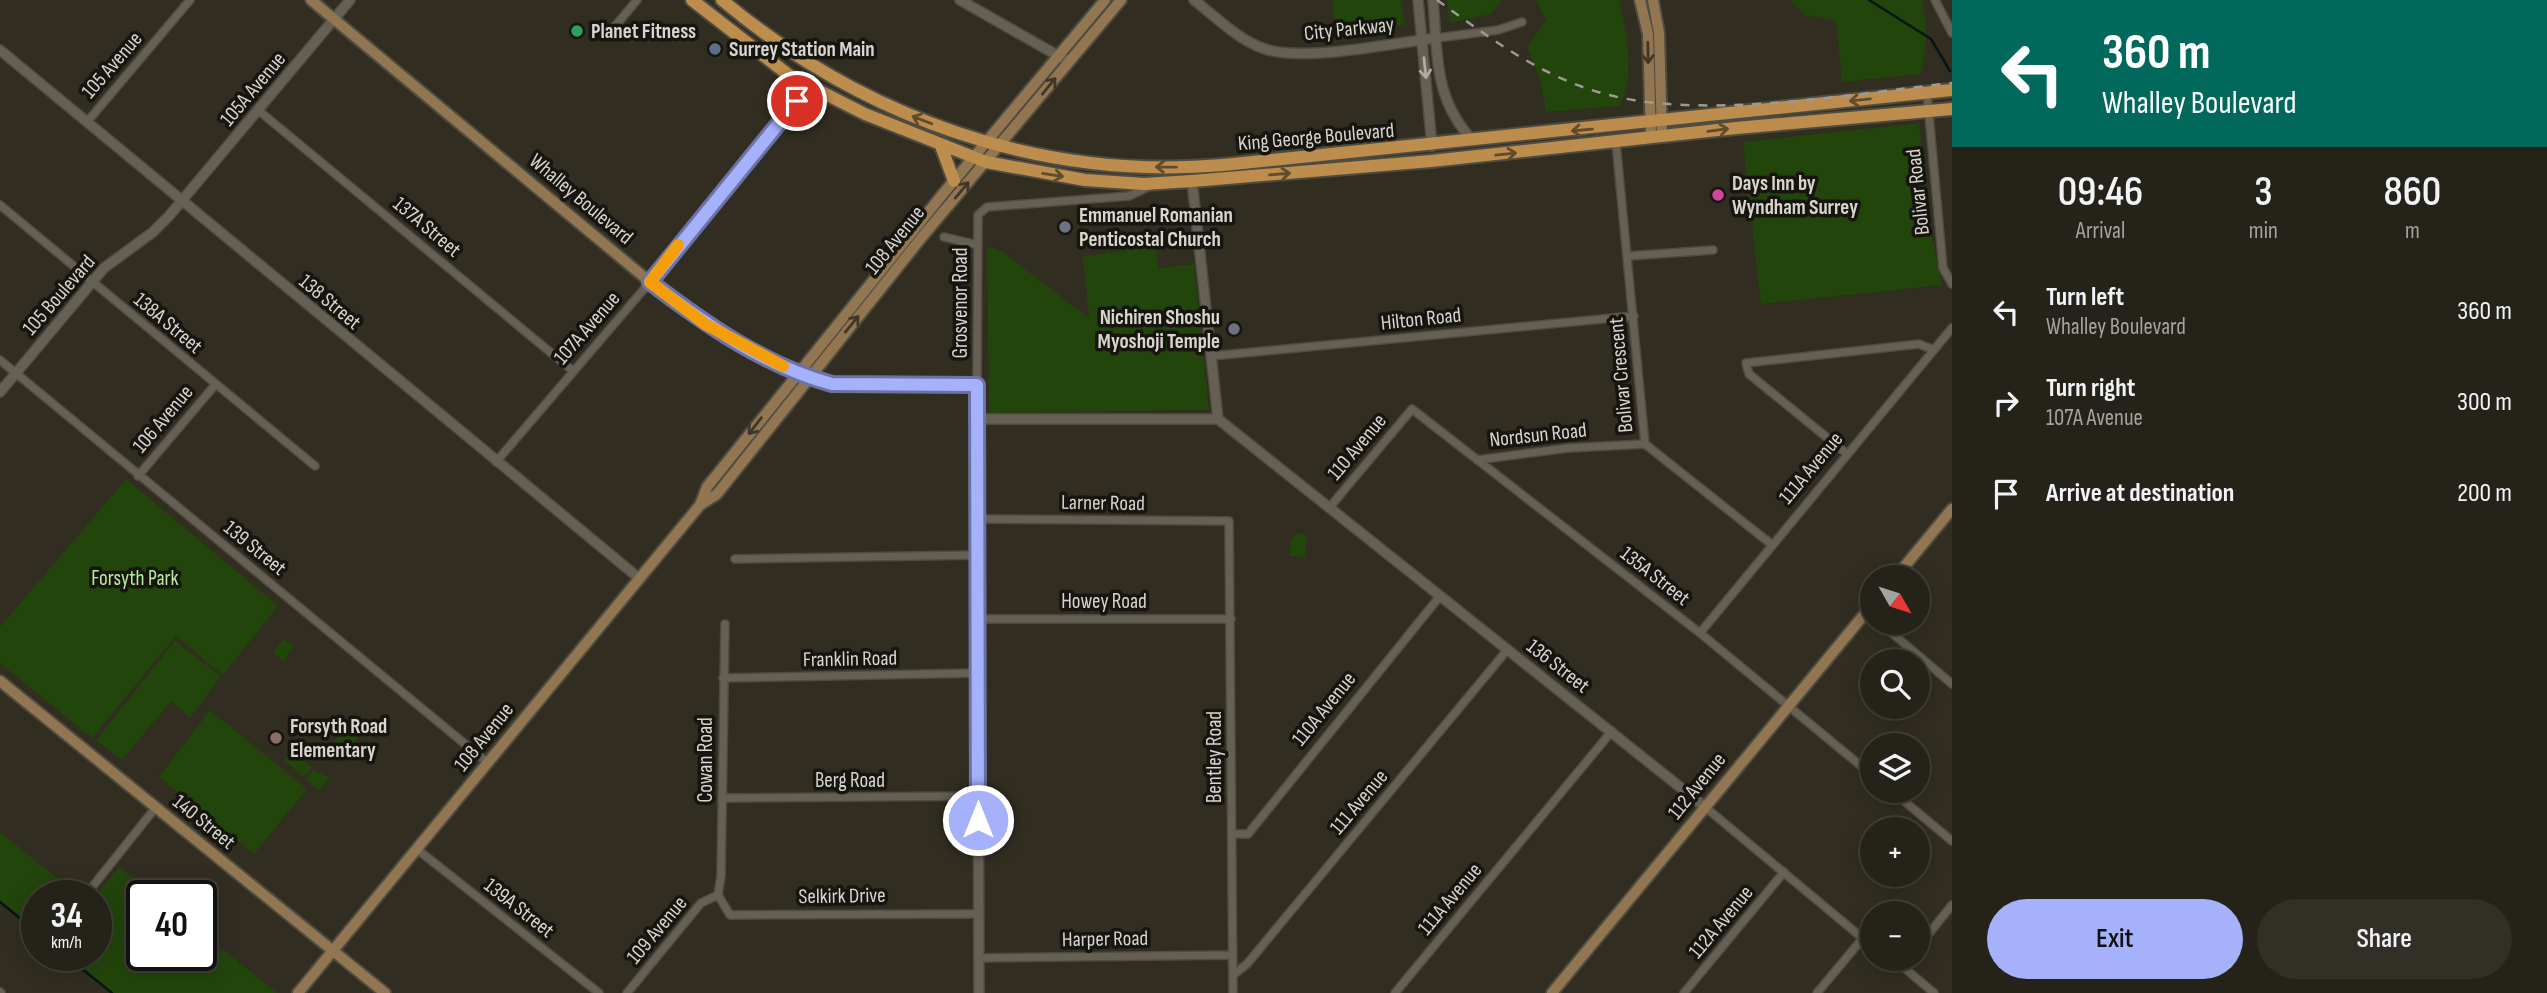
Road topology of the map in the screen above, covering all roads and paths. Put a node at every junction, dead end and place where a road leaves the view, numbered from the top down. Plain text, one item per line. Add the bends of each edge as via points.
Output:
1 (190, 0) edge
2 (310, 0) edge
3 (350, 0) edge
4 (637, 0) edge
5 (692, 0) edge
6 (722, 0) edge
7 (960, 0) edge
8 (1105, 0) edge
9 (1121, 0) edge
10 (1194, 0) edge
11 (1418, 0) edge
12 (1433, 0) edge
13 (1640, 0) edge
14 (1653, 0) edge
15 (1936, 0) edge
16 (334, 19) junction
17 (1522, 22) dead end
18 (1952, 33) edge
19 (607, 36) dead end
20 (1437, 38) junction
21 (1423, 40) junction
22 (0, 50) edge
23 (1064, 59) junction
24 (812, 88) junction
25 (1952, 90) edge
26 (1927, 93) junction
27 (1952, 109) edge
28 (258, 110) junction
29 (1928, 111) junction
30 (87, 122) junction
31 (1656, 123) junction
32 (1656, 137) junction
33 (1473, 141) junction
34 (1616, 143) junction
35 (993, 145) junction
36 (941, 146) junction
37 (1432, 146) junction
38 (980, 159) junction
39 (954, 181) junction
40 (1192, 181) junction
41 (1157, 183) junction
42 (182, 201) junction
43 (0, 205) edge
44 (987, 207) joint
45 (944, 237) dead end
46 (978, 244) junction
47 (1713, 250) dead end
48 (1628, 256) junction
49 (92, 281) junction
50 (650, 282) junction
51 (1952, 284) edge
52 (1634, 316) junction
53 (1952, 328) edge
54 (1934, 350) junction
55 (1212, 356) junction
56 (0, 360) edge
57 (573, 371) junction
58 (16, 373) junction
59 (797, 373) junction
60 (810, 378) junction
61 (215, 385) junction
62 (977, 385) junction
63 (0, 392) edge
64 (1412, 409) joint
65 (977, 419) junction
66 (1218, 419) junction
67 (1645, 444) junction
68 (1846, 453) junction
69 (1477, 460) junction
70 (496, 462) junction
71 (315, 466) dead end
72 (138, 476) junction
73 (700, 505) junction
74 (1329, 508) junction
75 (1952, 509) edge
76 (977, 519) junction
77 (1229, 521) joint
78 (1771, 544) junction
79 (978, 555) junction
80 (735, 559) dead end
81 (1906, 565) edge
82 (640, 579) junction
83 (1440, 596) junction
84 (978, 619) junction
85 (1230, 619) junction
86 (725, 624) dead end
87 (1860, 624) edge
88 (1699, 633) junction
89 (1894, 635) edge
90 (1508, 649) junction
91 (978, 673) junction
92 (723, 678) junction
93 (0, 681) edge
94 (1952, 684) edge
95 (1789, 705) junction
96 (1612, 731) junction
97 (488, 763) junction
98 (1860, 765) edge
99 (978, 796) junction
100 (723, 798) junction
101 (1906, 803) edge
102 (156, 807) junction
103 (1705, 807) junction
104 (1232, 834) junction
105 (1952, 841) edge
106 (418, 850) junction
107 (1784, 872) junction
108 (98, 880) edge
109 (718, 895) junction
110 (1952, 905) edge
111 (979, 914) junction
112 (1930, 932) edge
113 (1860, 935) edge
114 (1860, 942) edge
115 (332, 951) junction
116 (1232, 955) junction
117 (979, 958) junction
118 (1913, 971) edge
119 (1233, 975) junction
120 (299, 993) edge
121 (384, 993) edge
122 (599, 993) edge
123 (628, 993) edge
124 (979, 993) edge
125 (1233, 993) edge
126 (1395, 993) edge
127 (1552, 993) edge
128 (1684, 993) edge
129 (1817, 993) edge
130 (1934, 993) edge

1 - 30 street, 105 Avenue
2 - 16 main road, Whalley Boulevard
3 - 16 street, 105A Avenue
4 - 19 street
5 - 24 main road, King George Boulevard
35 -> 6 main road, King George Boulevard via 918,119 837,80 786,51
7 - 23 street
8 - 23 main road, 108 Avenue
9 - 23 main road, 108 Avenue
10 - 21 street, City Parkway via 1241,38 1265,49 1326,51
11 - 21 street
12 - 20 street
13 -> 31 main road via 1648,34
14 - 31 main road via 1659,33
15 - 18 street
16 - 28 street, 105A Avenue
16 - 50 main road, Whalley Boulevard
17 - 20 street, City Parkway
20 - 21 street, City Parkway
20 - 33 street via 1440,87 1457,123
21 -> 37 street
22 - 30 street, 138 Street
23 - 35 main road, 108 Avenue
24 - 36 main road, King George Boulevard
24 - 50 street, 107A Avenue
25 - 26 main road, King George Boulevard
26 - 29 street, Bolivar Road
26 -> 31 main road, King George Boulevard
27 - 29 main road, King George Boulevard
28 - 42 street, 105A Avenue
28 - 57 street, 137A Street
32 -> 29 main road, King George Boulevard
29 - 51 street, Bolivar Road via 1944,268
30 - 42 street, 138 Street
31 - 32 main road
31 -> 33 main road, King George Boulevard
32 - 34 main road, King George Boulevard
33 - 37 main road, King George Boulevard
40 -> 34 main road, King George Boulevard
34 - 48 street, Bolivar Crescent
37 -> 35 main road, King George Boulevard via 1195,167 1114,166
35 - 38 main road, 108 Avenue
36 - 38 main road, King George Boulevard
36 - 39 main road
38 - 39 main road, 108 Avenue
38 -> 41 main road, King George Boulevard via 1085,180
60 -> 38 main road, 108 Avenue
39 - 59 main road, 108 Avenue
40 - 41 main road, King George Boulevard
40 - 55 street
41 - 44 street, King George Boulevard via 1126,196
42 - 49 street, 105 Boulevard via 153,232 115,258
42 - 70 street, 138 Street
43 - 49 street, 138A Street
44 - 46 street, Grosvenor Road via 978,215
45 - 46 street
46 - 62 street, Grosvenor Road
47 - 48 street
48 - 52 street, Bolivar Crescent
49 - 58 street, 105 Boulevard
49 - 61 street, 138A Street
50 - 57 street, 107A Avenue
50 - 59 main road, Whalley Boulevard via 705,324
52 - 55 street, Hilton Road
52 - 67 street, Bolivar Crescent
53 - 54 street, 111A Avenue
54 - 68 street, 111A Avenue
54 - 68 street via 1919,344 1746,363 1749,374
55 - 66 street
56 - 58 street, 139 Street
57 - 70 street, 107A Avenue
58 - 63 street, 105 Boulevard
58 - 72 street, 139 Street
59 - 60 main road, Whalley Boulevard
59 -> 73 main road, 108 Avenue via 708,487
60 - 62 street, Whalley Boulevard via 832,384
60 - 73 main road, 108 Avenue via 717,494
61 - 71 street, 138A Street
61 - 72 street, 106 Avenue
62 - 65 street, Grosvenor Road
64 - 69 street, 135A Street
64 - 74 street, 110 Avenue
65 - 66 street
65 - 76 street, Grosvenor Road
66 - 74 street, 136 Street
67 - 69 street, Nordsun Road
67 - 78 street, Bolivar Crescent
68 - 78 street, 111A Avenue
69 - 88 street, 135A Street
70 - 82 street, 138 Street
72 - 97 street, 139 Street
73 - 82 main road, 108 Avenue
74 - 83 street, 136 Street
75 - 81 main road
76 - 77 street, Larner Road
76 - 79 street, Grosvenor Road
77 - 85 street, Bentley Road
78 - 88 street, 111A Avenue
79 - 80 street
79 - 84 street, Grosvenor Road
82 - 97 main road, 108 Avenue
83 - 90 street, 136 Street
83 - 104 street, 110A Avenue via 1248,834
84 - 85 street, Howey Road
84 - 91 street, Grosvenor Road
85 - 104 street, Bentley Road
86 - 92 street, Cowan Road
87 - 95 main road, 112 Avenue
88 - 95 street, 135A Street
89 - 94 street
90 - 96 street, 136 Street
90 - 119 street, 111 Avenue via 1247,964
91 - 92 street, Franklin Road
91 - 99 street, Grosvenor Road
92 - 100 street, Cowan Road
93 - 102 main road, 140 Street
95 - 98 street, 135A Street
95 - 103 main road, 112 Avenue
96 - 103 street, 136 Street
96 - 126 street, 111A Avenue
97 - 106 main road, 108 Avenue
99 - 100 street, Berg Road
99 - 111 street, Grosvenor Road
100 - 109 street, Cowan Road
101 - 105 street
102 - 108 street
102 - 115 main road, 140 Street
103 - 107 street, 136 Street
103 - 127 main road, 112 Avenue
104 - 116 street, Bentley Road
106 - 115 main road, 108 Avenue
106 - 122 street, 139A Street
107 - 113 street, 136 Street
107 - 128 street, 112A Avenue
109 - 111 street, Selkirk Drive via 730,915
109 - 123 street, 109 Avenue via 701,903
110 - 112 street
111 - 117 street, Grosvenor Road
114 - 129 street
115 - 120 main road, 108 Avenue
115 - 121 main road, 140 Street
116 - 117 street, Harper Road
116 - 119 street, Bentley Road
117 - 124 street, Grosvenor Road
118 - 130 street
119 - 125 street, Bentley Road

